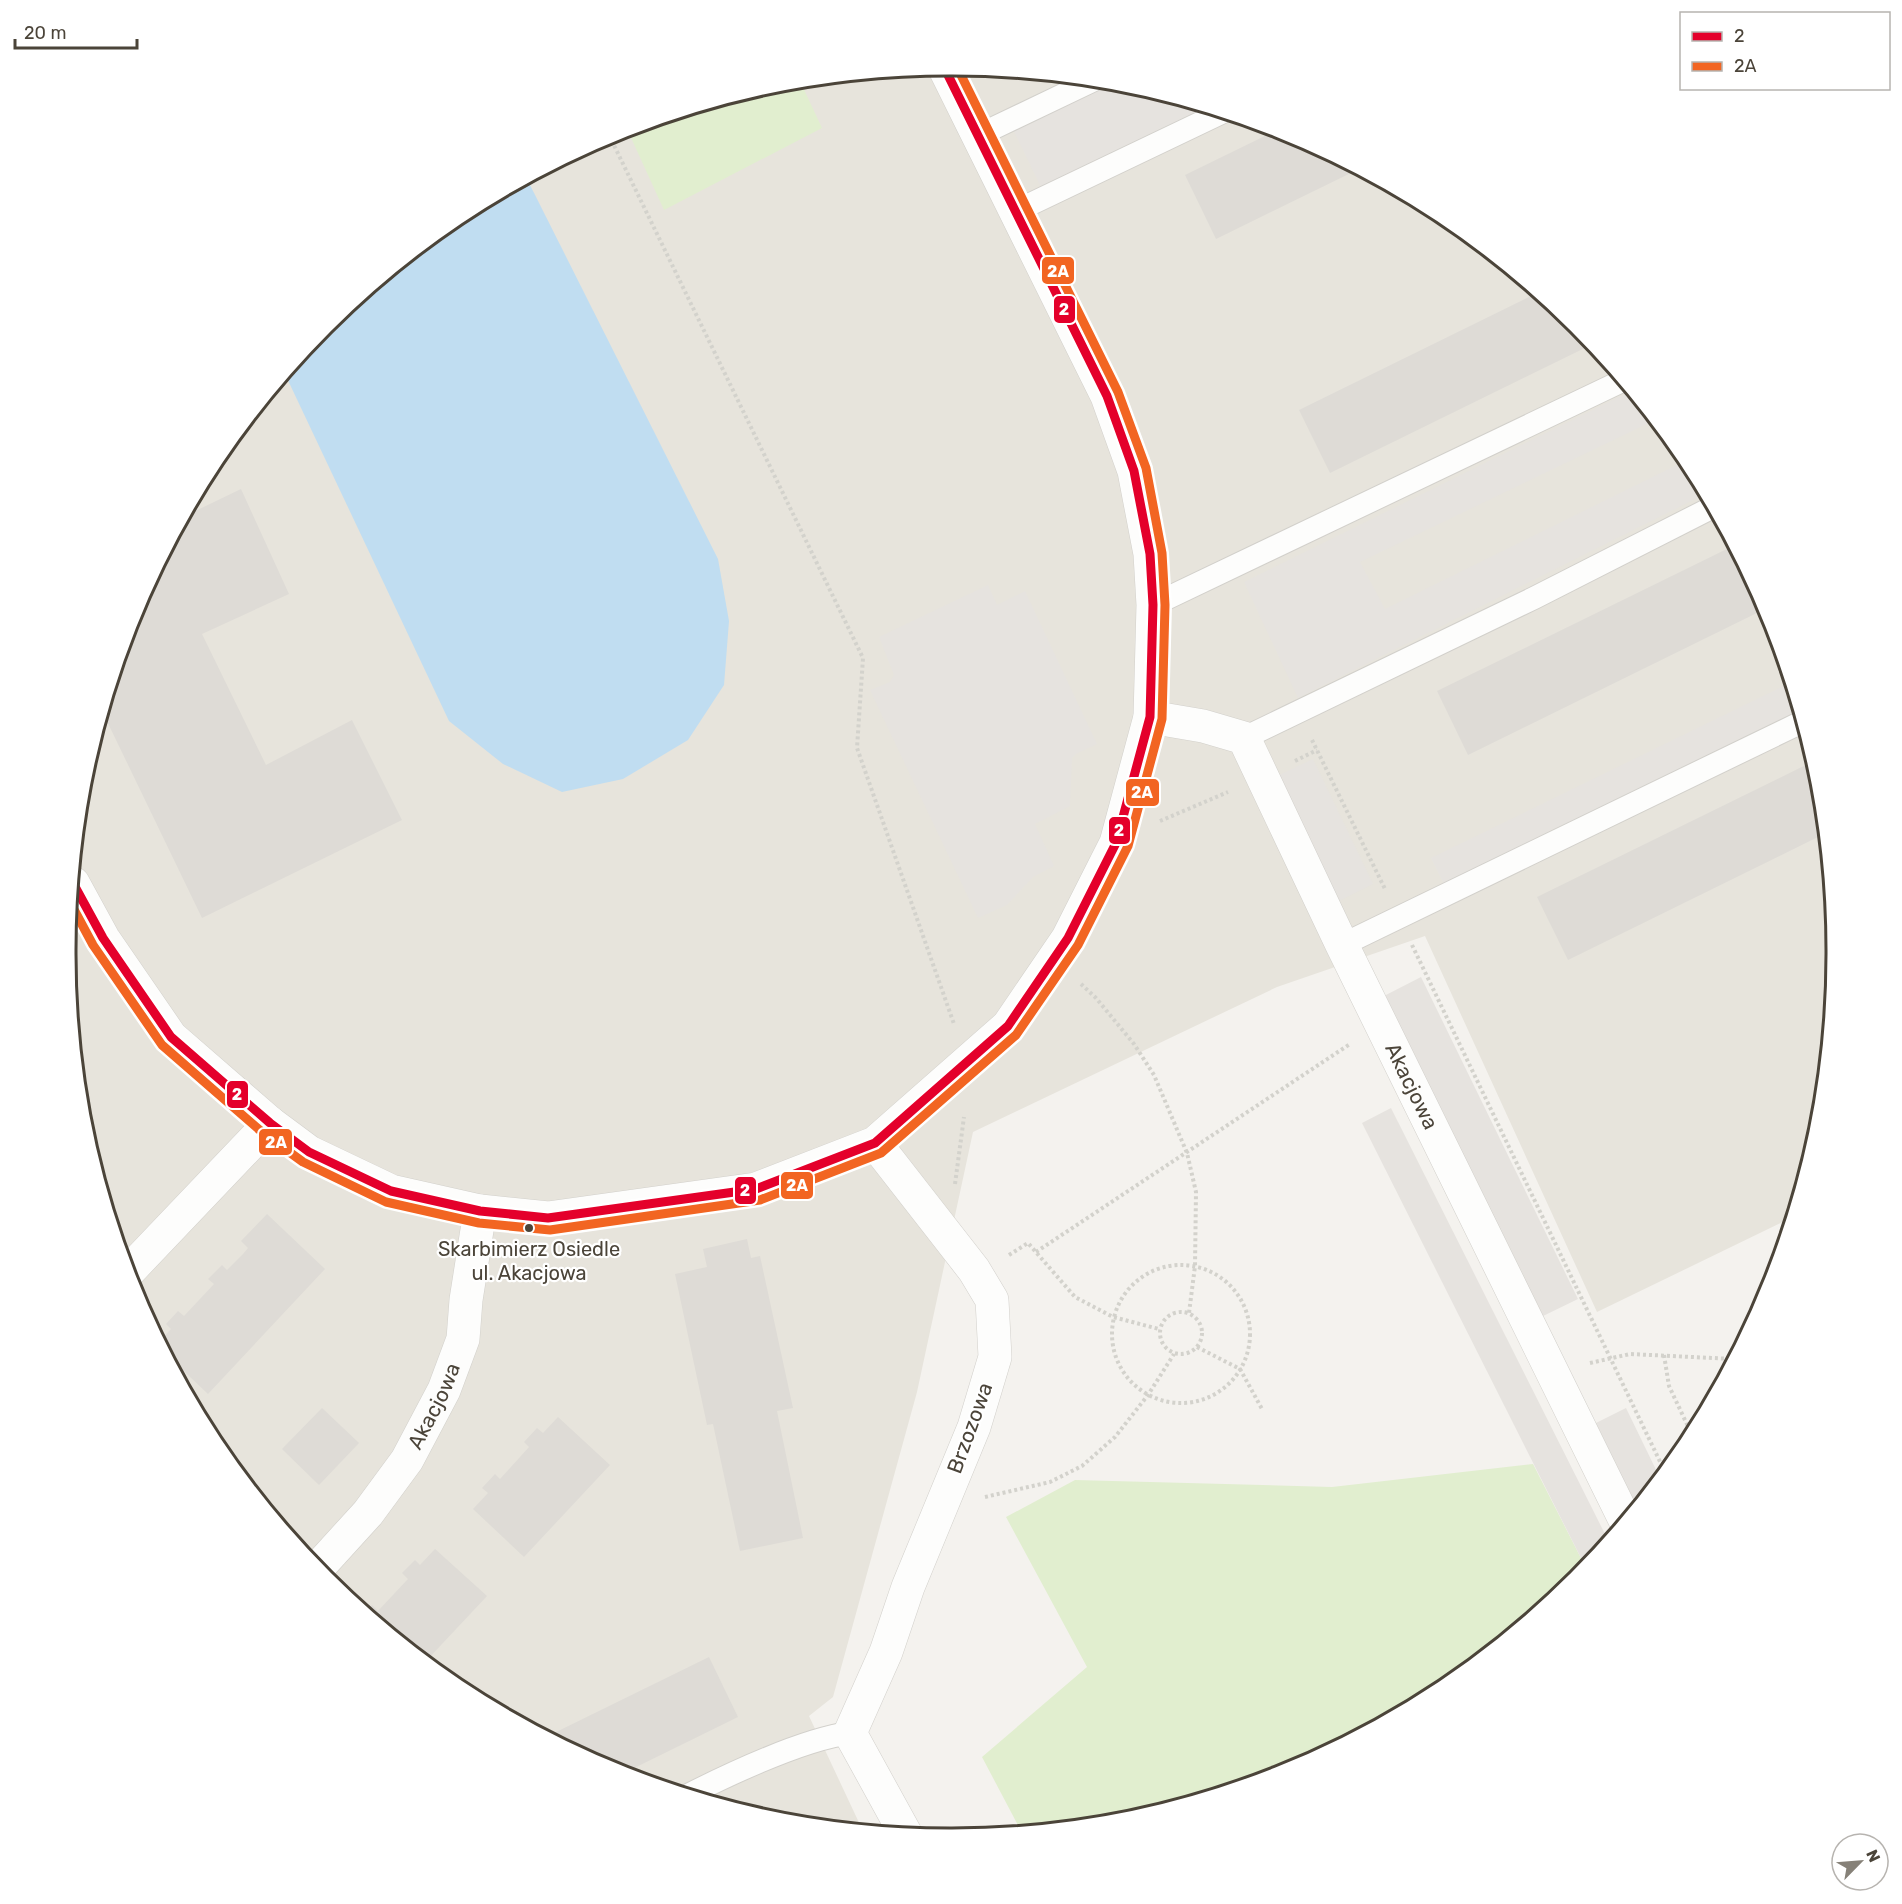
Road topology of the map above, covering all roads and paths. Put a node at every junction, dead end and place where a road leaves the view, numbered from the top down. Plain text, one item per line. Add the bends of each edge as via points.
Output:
1 (948, 76) edge
2 (1081, 86) edge
3 (1213, 117) edge
4 (977, 136) junction
5 (613, 144) edge
6 (1014, 212) junction
7 (1616, 384) edge
8 (1706, 511) edge
9 (1153, 605) junction
10 (1299, 713) junction
11 (1150, 717) junction
12 (1796, 725) edge
13 (1244, 738) junction
14 (78, 892) edge
15 (1400, 919) junction
16 (1342, 945) junction
17 (1074, 978) dead end
18 (1381, 1024) junction
19 (967, 1062) junction
20 (965, 1107) dead end
21 (270, 1123) junction
22 (875, 1143) junction
23 (1186, 1153) junction
24 (954, 1187) dead end
25 (480, 1211) junction
26 (1036, 1252) junction
27 (1004, 1254) dead end
28 (135, 1265) edge
29 (1195, 1266) junction
30 (1189, 1313) junction
31 (1113, 1317) junction
32 (1159, 1329) junction
33 (1197, 1347) junction
34 (1174, 1354) junction
35 (1664, 1355) junction
36 (1610, 1358) junction
37 (1725, 1359) edge
38 (1240, 1369) junction
39 (1552, 1371) junction
40 (1148, 1395) junction
41 (1262, 1409) dead end
42 (1687, 1424) edge
43 (1661, 1463) edge
44 (948, 1489) junction
45 (1622, 1513) edge
46 (324, 1561) edge
47 (850, 1733) junction
48 (698, 1790) edge
49 (901, 1826) edge

1 - 4 street
2 - 4 lane
3 - 6 lane
4 - 6 street
5 - 19 path via 863,658 857,748
6 - 9 street via 1107,396 1131,460 1150,554
7 - 9 lane
8 - 10 lane
9 - 11 street
10 - 13 lane
10 - 15 path
11 - 13 street
11 - 19 street via 1116,843 1068,938 1008,1026
12 - 15 lane
13 - 16 street, Akacjowa
14 - 21 street via 103,938 171,1037
15 - 16 lane
15 - 36 path
16 - 18 street, Akacjowa
17 - 23 path via 1134,1044 1154,1075
18 - 23 path
18 - 39 street, Akacjowa
19 - 22 street
20 - 24 path
21 - 25 street via 309,1152 391,1191
21 - 28 street
22 - 25 street via 756,1190 548,1218
22 - 44 street, Brzozowa via 974,1270 992,1300 995,1357 974,1426
23 - 26 path
23 - 29 path via 1196,1192
25 - 46 street, Akacjowa via 463,1339 444,1390 407,1460 368,1514
26 - 27 path via 1028,1243 1012,1255
26 - 31 path via 1075,1297
29 - 30 path
29 - 31 path via 1177,1264 1144,1275 1120,1301
29 - 38 path via 1227,1282 1246,1312 1250,1330
30 - 32 path via 1172,1313
30 - 33 path via 1200,1322 1203,1332
31 - 32 path
31 - 40 path via 1114,1353 1133,1384
32 - 34 path via 1160,1340
33 - 34 path via 1185,1355
33 - 38 path
34 - 40 path
35 - 36 path
35 - 37 path
35 - 42 path via 1669,1386
36 - 39 path
36 - 43 path
38 - 40 path via 1218,1392 1202,1400 1174,1402
38 - 41 path
39 - 45 street, Akacjowa
40 - 44 path via 1115,1437 1082,1466 1050,1482 992,1498 964,1496
44 - 47 street, Brzozowa via 886,1652
47 - 48 lane via 823,1739
47 - 49 street

